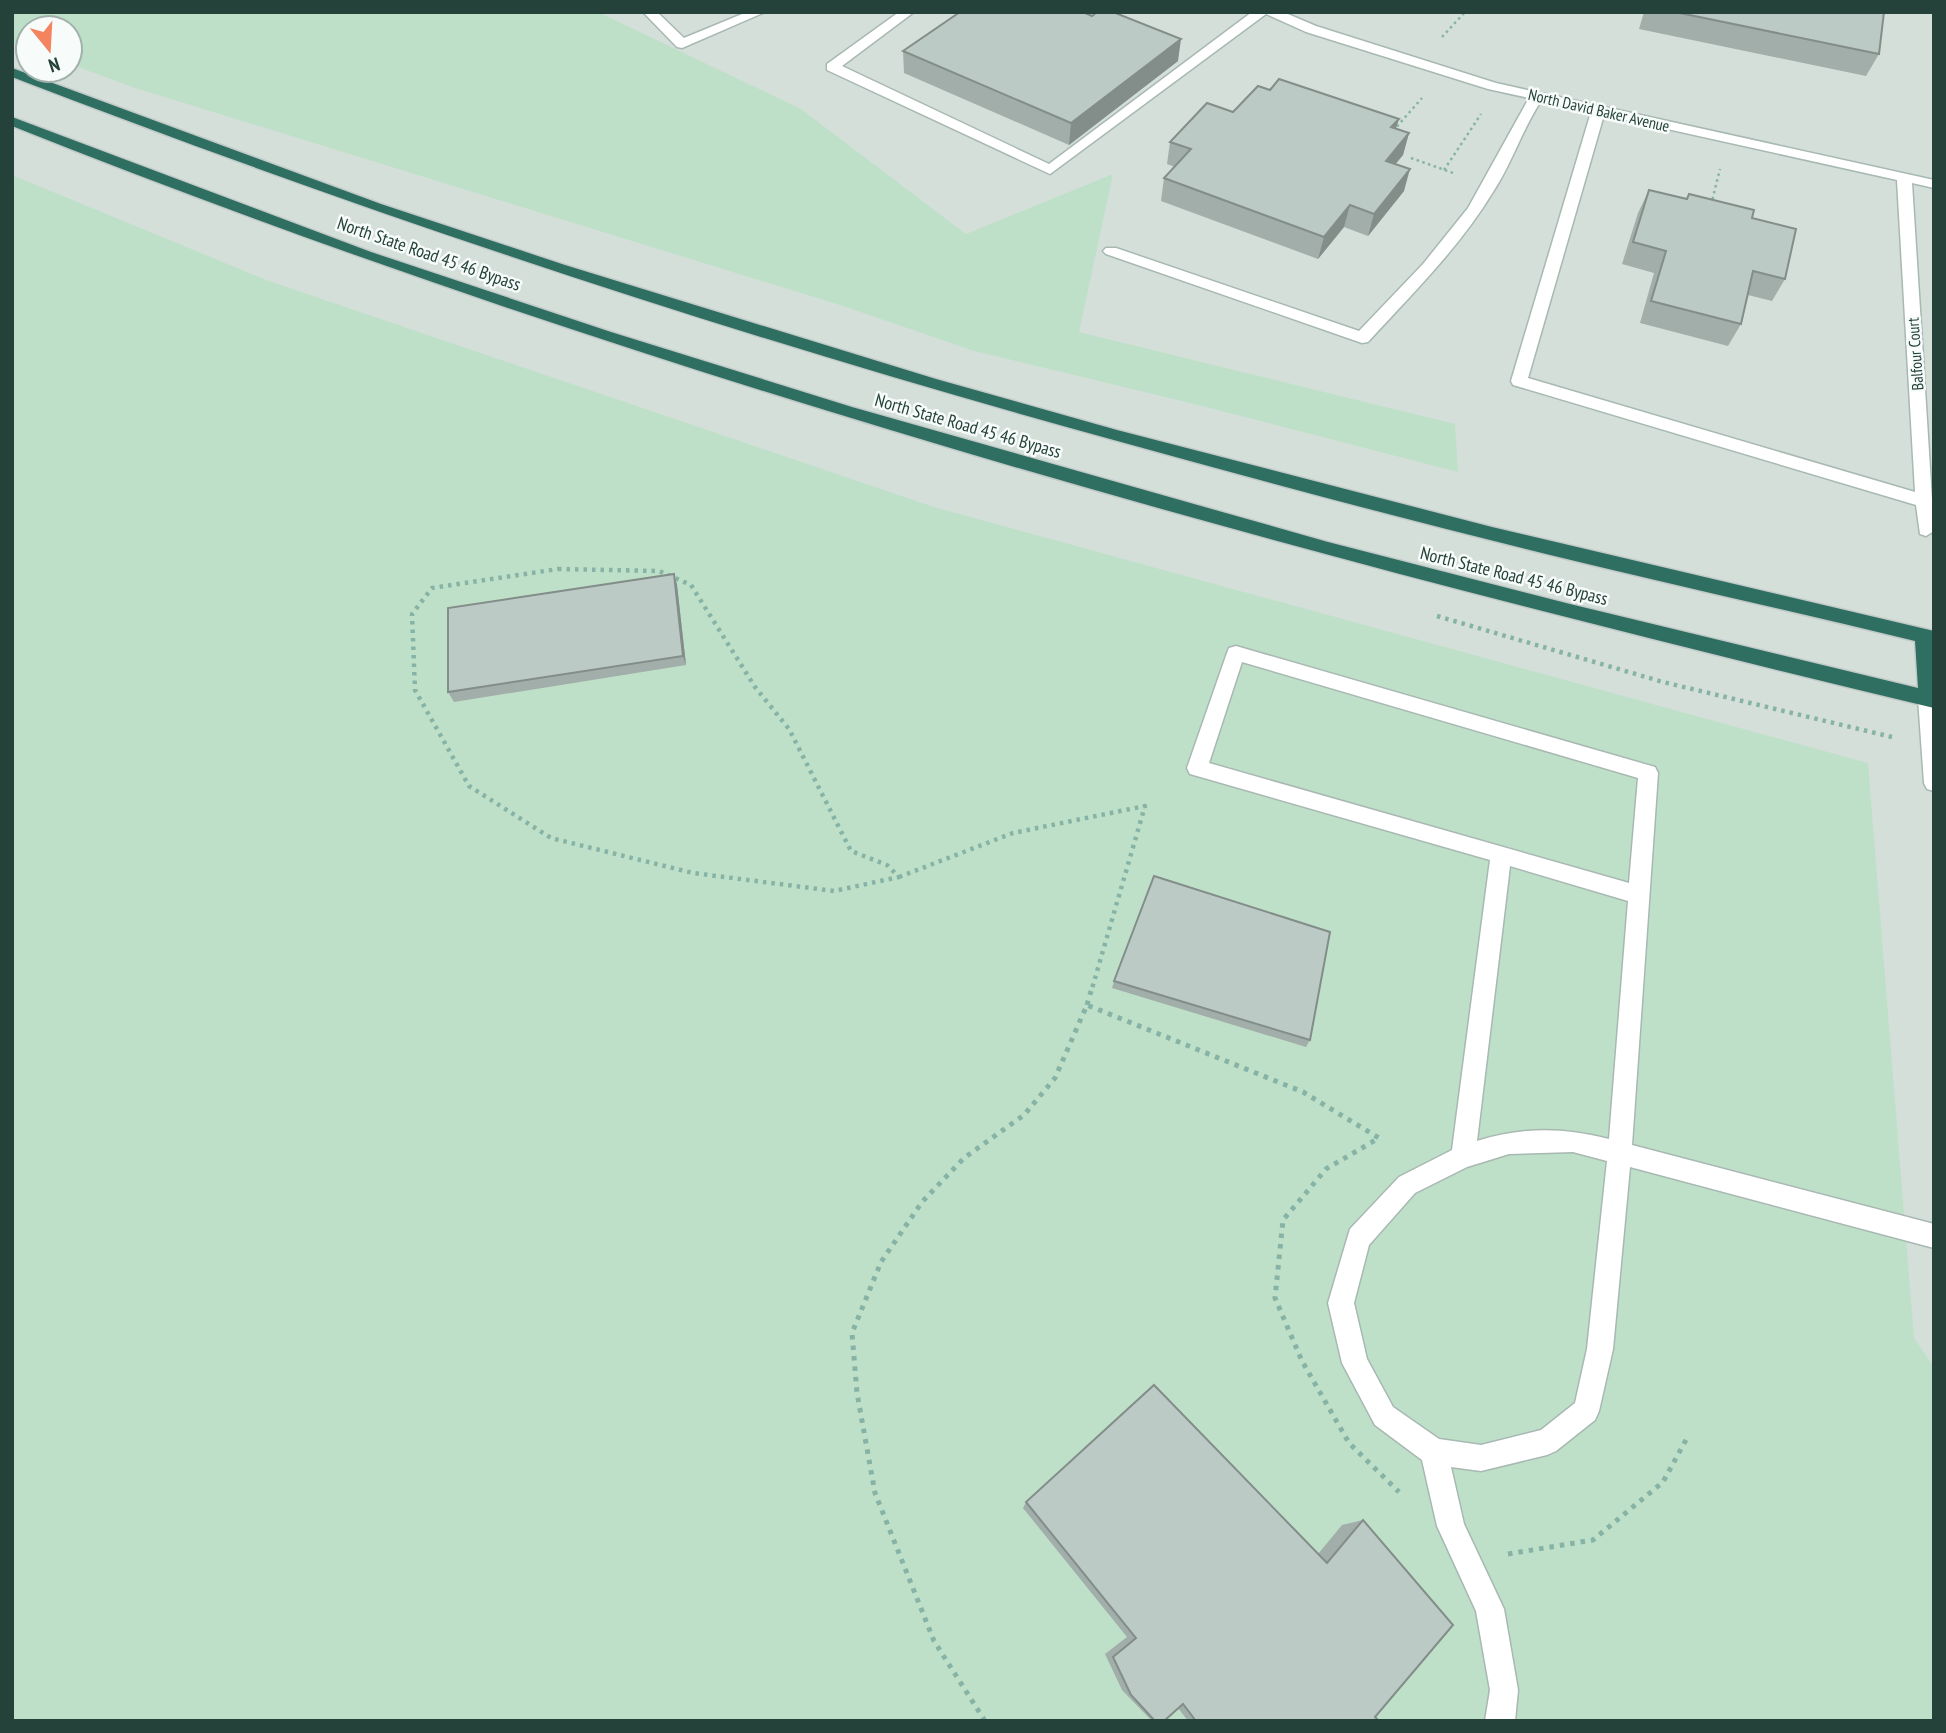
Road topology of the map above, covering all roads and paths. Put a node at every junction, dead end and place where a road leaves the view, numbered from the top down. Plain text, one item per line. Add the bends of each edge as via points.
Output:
1 (649, 12) edge
2 (759, 12) edge
3 (908, 12) edge
4 (1261, 12) edge
5 (1272, 12) edge
6 (1465, 12) edge
7 (1439, 40) dead end
8 (12, 72) edge
9 (1429, 89) dead end
10 (1536, 96) junction
11 (1487, 104) dead end
12 (1599, 110) junction
13 (12, 121) edge
14 (1393, 132) edge
15 (1411, 158) edge
16 (1721, 166) dead end
17 (1444, 170) junction
18 (1904, 178) junction
19 (1934, 184) edge
20 (1490, 185) junction
21 (1709, 212) edge
22 (1111, 251) dead end
23 (1925, 501) junction
24 (1926, 530) dead end
25 (1929, 637) edge
26 (1931, 699) edge
27 (1934, 783) edge
28 (1501, 854) junction
29 (899, 877) junction
30 (1639, 895) junction
31 (1087, 1005) junction
32 (1620, 1153) junction
33 (1463, 1157) junction
34 (1934, 1236) edge
35 (1688, 1438) dead end
36 (1434, 1452) junction
37 (1451, 1526) junction
38 (985, 1721) edge
39 (1500, 1721) edge

1 - 2 street via 682,44
3 - 4 street via 832,67 1050,170
5 - 10 street, North David Baker Avenue via 1311,29
6 - 7 path
8 - 25 highway, North State Road 45 46 Bypass via 418,222 811,348 1322,490
9 - 14 path
10 - 12 street, North David Baker Avenue
10 - 20 street
11 - 17 path
12 - 18 street, North David Baker Avenue
12 - 23 street via 1519,381
13 - 26 highway, North State Road 45 46 Bypass via 337,245 798,397 1346,554
15 - 17 path
16 - 21 path
17 - 20 path
18 - 19 street, North David Baker Avenue
18 - 23 street, Balfour Court
20 - 22 street via 1426,268 1362,338
23 - 24 street, Balfour Court
25 - 26 highway
26 - 27 street
28 - 30 street
28 - 30 street via 1197,768 1236,653 1648,773
28 - 33 street
29 - 29 path via 834,891 693,873 551,838 469,786 415,690 412,614 432,588 558,569 659,571 691,585 755,687 789,729 851,851 887,865
29 - 31 path via 1013,833 1145,806
30 - 32 street
31 - 37 path via 1303,1092 1379,1138 1326,1169 1283,1220 1275,1298 1302,1361 1349,1443 1413,1506
31 - 38 path via 1055,1078 1024,1115 964,1158 922,1202 881,1262 852,1334 875,1493 934,1642
32 - 33 street via 1573,1141 1509,1143
32 - 34 street
32 - 36 street via 1600,1349 1586,1411 1547,1442 1481,1458
33 - 36 street via 1407,1185 1359,1238 1341,1303 1355,1363 1384,1416
35 - 37 path via 1663,1482 1593,1540 1504,1554
36 - 37 street
37 - 39 street via 1490,1609 1504,1690

